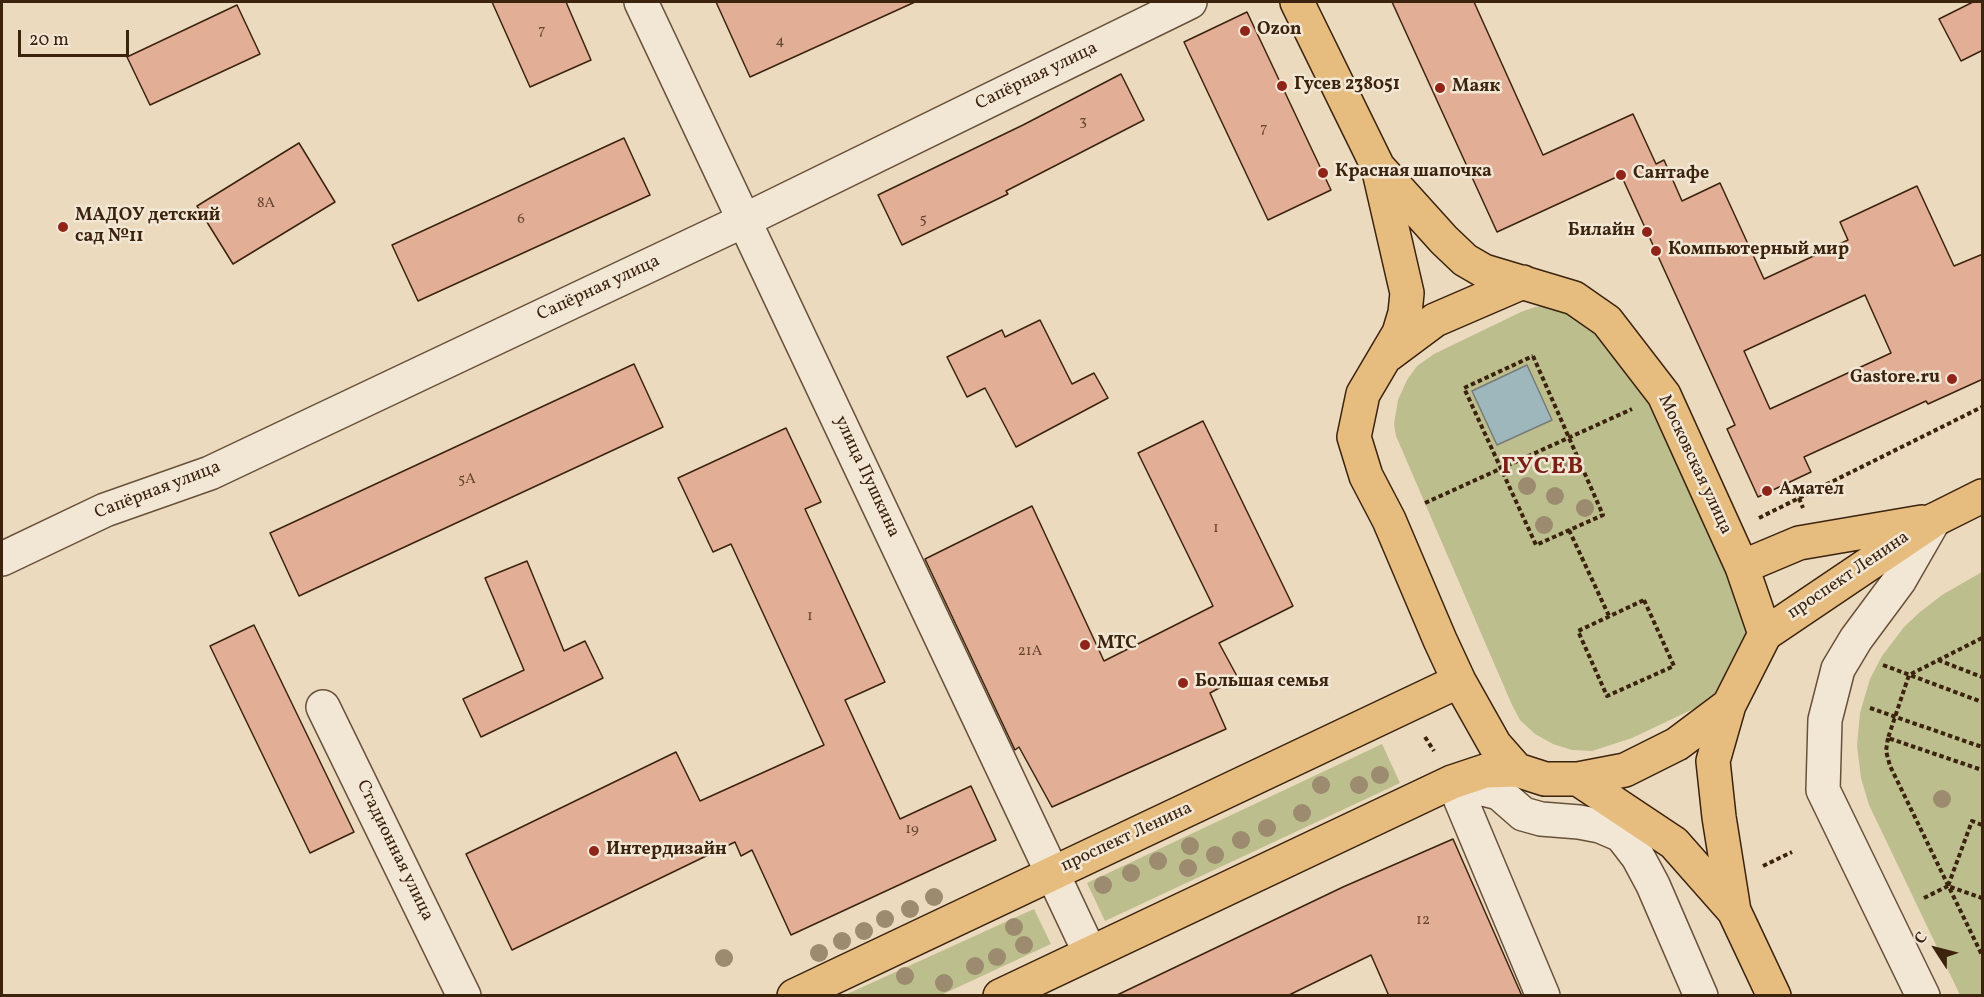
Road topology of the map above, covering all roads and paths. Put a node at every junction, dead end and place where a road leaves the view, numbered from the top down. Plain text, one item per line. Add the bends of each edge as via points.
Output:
1 (641, 2) edge
2 (1190, 2) edge
3 (1297, 2) edge
4 (1378, 167) junction
5 (745, 220) junction
6 (1523, 282) junction
7 (1384, 358) junction
8 (1637, 406) dead end
9 (1983, 407) edge
10 (1570, 437) junction
11 (1501, 468) junction
12 (1983, 496) edge
13 (1425, 503) dead end
14 (1934, 520) junction
15 (1569, 530) junction
16 (1726, 534) junction
17 (2, 559) edge
18 (1742, 567) junction
19 (1609, 616) junction
20 (1852, 628) dead end
21 (1765, 634) junction
22 (1983, 638) edge
23 (1938, 659) junction
24 (1824, 661) dead end
25 (1887, 668) dead end
26 (1909, 675) junction
27 (1983, 677) edge
28 (1459, 681) junction
29 (1983, 702) edge
30 (1729, 705) junction
31 (323, 706) dead end
32 (1407, 706) junction
33 (1870, 708) dead end
34 (1895, 717) junction
35 (1888, 738) junction
36 (1983, 747) edge
37 (1517, 770) junction
38 (1983, 771) edge
39 (1578, 779) junction
40 (1452, 782) junction
41 (1983, 825) edge
42 (1052, 874) junction
43 (1948, 886) junction
44 (1924, 898) dead end
45 (1983, 898) edge
46 (1734, 911) junction
47 (1090, 953) junction
48 (1983, 955) edge
49 (464, 996) edge
50 (794, 996) edge
51 (1000, 996) edge
52 (1543, 996) edge
53 (1701, 996) edge
54 (1774, 996) edge
55 (1923, 996) edge

1 - 5 street, улица Пушкина
2 - 5 street, Сапёрная улица
3 - 4 main road, Московская улица
4 - 6 main road, Московская улица via 1465,260 1485,271
4 - 7 main road, Московская улица via 1407,293 1399,333
5 - 17 street, Сапёрная улица via 210,473 105,510
5 - 42 street, улица Пушкина
6 - 7 main road, Московская улица via 1435,320
6 - 16 main road, Московская улица via 1574,298 1607,321 1664,395
7 - 28 main road, Московская улица via 1363,394 1354,437 1366,476
8 - 10 path
9 - 16 path
10 - 11 path
10 - 11 path via 1533,356 1464,388
10 - 15 path via 1603,514
11 - 13 path
11 - 15 path via 1536,545
12 - 14 main road, проспект Ленина
14 - 18 main road, проспект Ленина via 1799,543
14 - 21 main road, проспект Ленина
14 - 55 street via 1899,581 1838,669 1825,720 1823,790
15 - 19 path
16 - 18 main road, Московская улица
18 - 21 main road, Московская улица
19 - 19 path via 1644,600 1674,666 1607,696 1578,631
20 - 24 street
21 - 30 main road
22 - 23 path
23 - 26 path
23 - 27 path
25 - 26 path
26 - 29 path
26 - 34 path
28 - 32 main road, проспект Ленина
28 - 37 main road, Московская улица via 1495,745
30 - 39 main road via 1677,744 1625,770
30 - 46 main road via 1713,761
31 - 49 street, Стадионная улица
32 - 40 path
32 - 42 main road, проспект Ленина
33 - 34 path
34 - 35 path
34 - 36 path
35 - 38 path
35 - 43 path via 1890,766
37 - 39 main road via 1545,779
37 - 40 main road via 1485,771
39 - 46 main road via 1674,843
40 - 47 main road
41 - 43 path via 1972,821
42 - 47 street, улица Пушкина
42 - 50 main road, проспект Ленина
43 - 44 path
43 - 45 path
43 - 48 path
46 - 54 main road
47 - 51 main road
52 - 53 street via 1457,790 1467,785 1499,793 1523,814 1600,826 1621,835 1653,885

